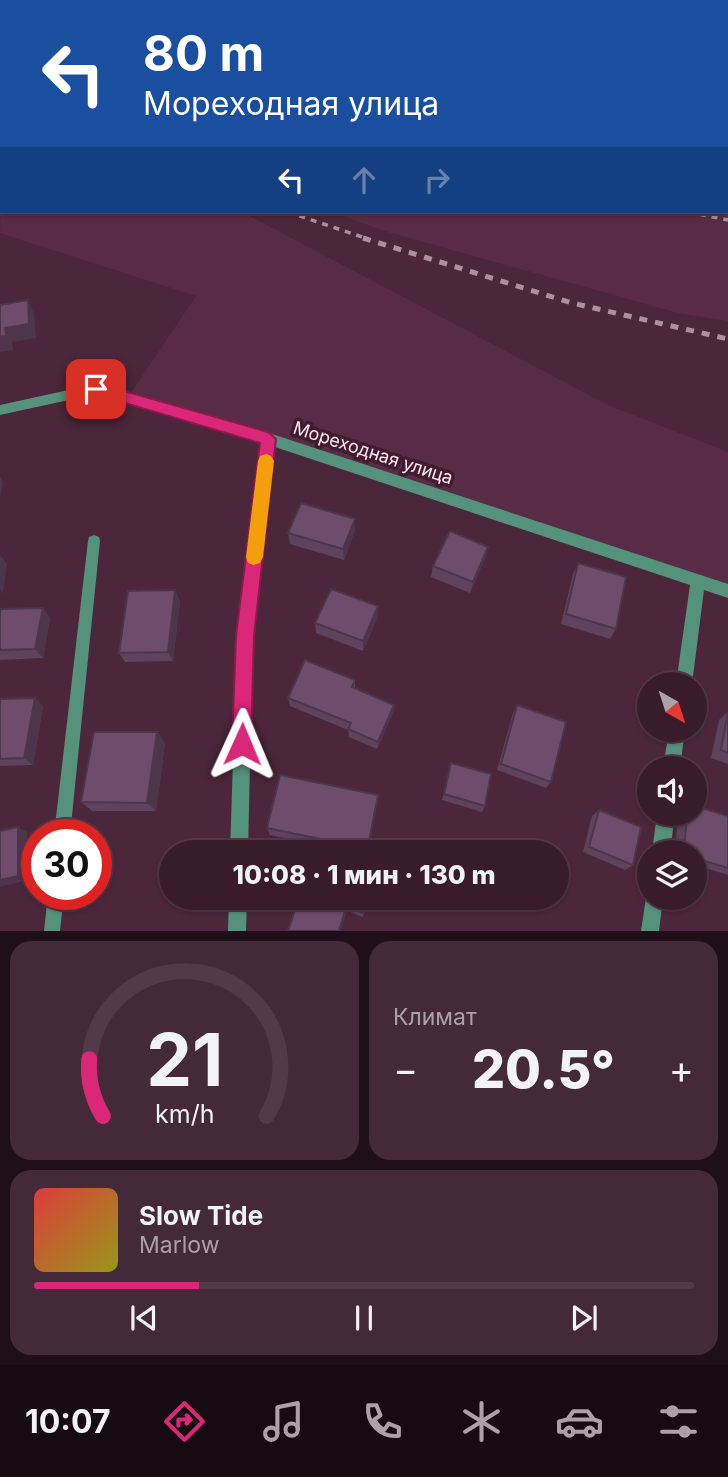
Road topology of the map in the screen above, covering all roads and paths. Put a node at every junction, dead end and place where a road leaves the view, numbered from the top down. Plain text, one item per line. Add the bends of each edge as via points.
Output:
1 (0, 410) edge
2 (268, 439) junction
3 (94, 541) dead end
4 (698, 581) junction
5 (728, 591) edge
6 (686, 672) edge
7 (64, 819) edge
8 (239, 840) edge
9 (54, 910) edge
10 (238, 910) edge
11 (653, 910) edge
12 (52, 931) edge
13 (237, 931) edge
14 (650, 931) edge

1 - 2 street, Мореходная улица via 96,389
2 - 4 street, Мореходная улица
2 - 8 street via 245,636
3 - 7 lane
4 - 5 street, Мореходная улица
4 - 6 street
9 - 12 lane
10 - 13 street
11 - 14 street

